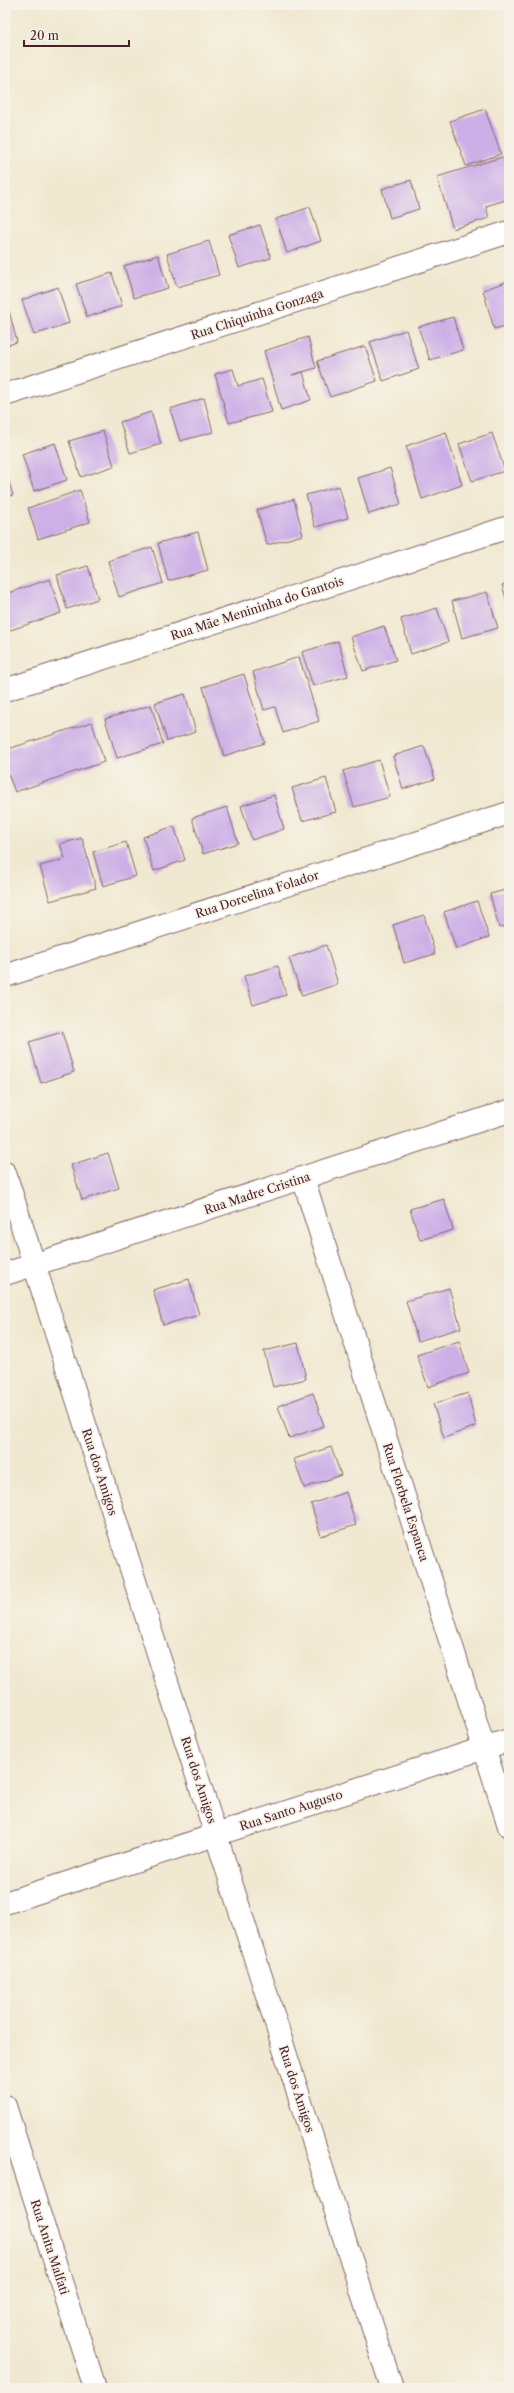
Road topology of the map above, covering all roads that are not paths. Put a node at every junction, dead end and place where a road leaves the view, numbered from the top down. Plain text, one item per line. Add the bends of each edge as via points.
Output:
1 (509, 232) edge
2 (5, 395) edge
3 (509, 527) edge
4 (5, 690) edge
5 (509, 813) edge
6 (5, 976) edge
7 (509, 1111) edge
8 (5, 1173) edge
9 (303, 1178) junction
10 (34, 1264) junction
11 (5, 1274) edge
12 (509, 1740) edge
13 (484, 1748) junction
14 (509, 1826) edge
15 (216, 1834) junction
16 (5, 1903) edge
17 (5, 2106) edge
18 (95, 2388) edge
19 (392, 2388) edge

1 - 2 street, Rua Chiquinha Gonzaga
3 - 4 street, Rua Mãe Menininha do Gantois
5 - 6 street, Rua Dorcelina Folador
7 - 9 street, Rua Madre Cristina
8 - 10 street, Rua dos Amigos
9 - 10 street, Rua Madre Cristina
9 - 13 street, Rua Florbela Espanca
10 - 11 street, Rua Madre Cristina
10 - 15 street, Rua dos Amigos
12 - 13 street, Rua Santo Augusto
13 - 14 street, Rua Florbela Espanca
13 - 15 street, Rua Santo Augusto
15 - 16 street, Rua Santo Augusto
15 - 19 street, Rua dos Amigos
17 - 18 street, Rua Anita Malfati

